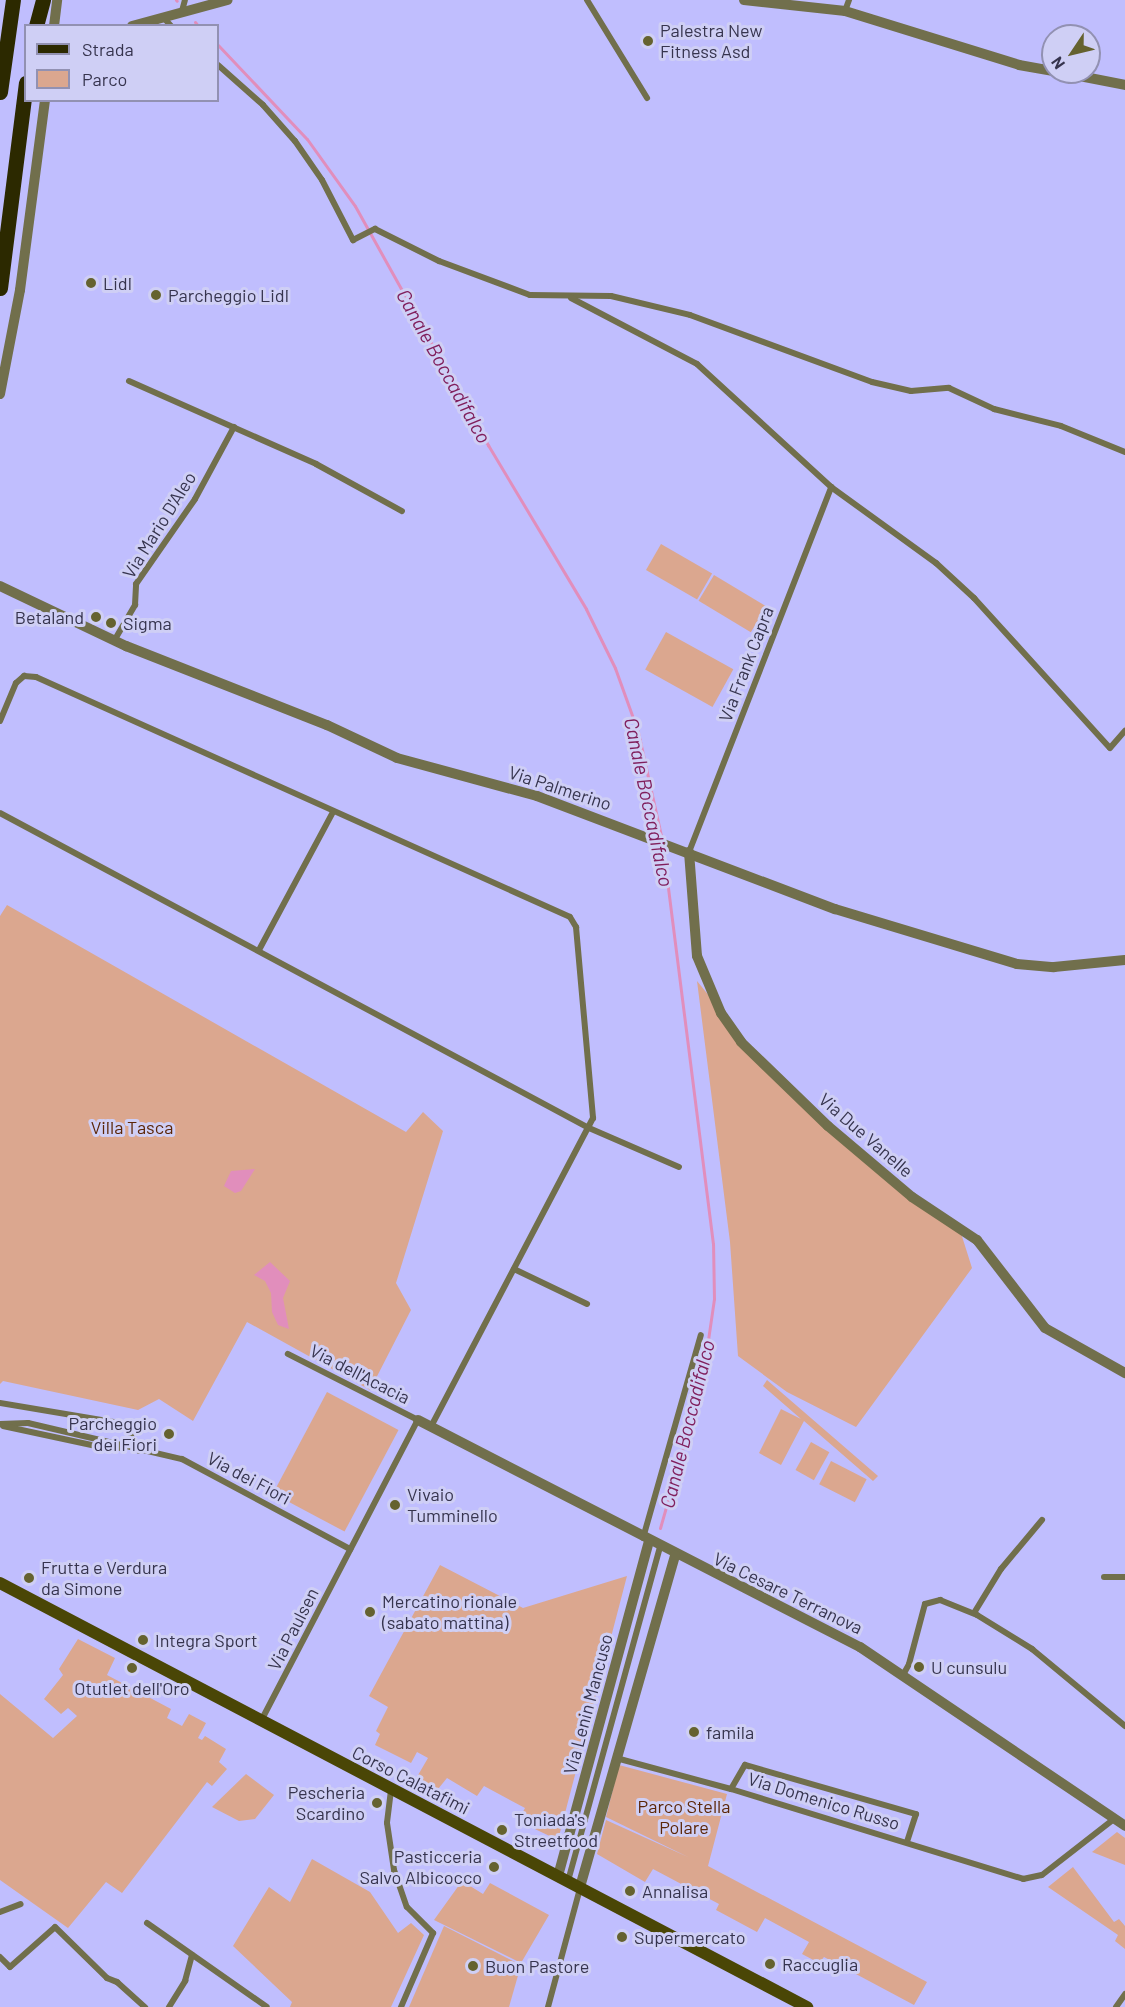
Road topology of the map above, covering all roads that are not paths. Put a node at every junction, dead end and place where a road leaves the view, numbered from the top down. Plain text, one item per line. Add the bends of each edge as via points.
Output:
1 (7, 0) edge
2 (13, 0) edge
3 (36, 0) edge
4 (43, 0) edge
5 (57, 0) edge
6 (185, 0) edge
7 (228, 0) edge
8 (587, 0) edge
9 (744, 0) edge
10 (849, 0) edge
11 (182, 11) junction
12 (845, 11) junction
13 (163, 17) junction
14 (34, 24) edge
15 (35, 24) edge
16 (54, 24) edge
17 (139, 24) edge
18 (169, 24) edge
19 (7, 40) junction
20 (219, 66) edge
21 (1041, 69) edge
22 (1101, 80) edge
23 (1125, 85) edge
24 (0, 92) edge
25 (647, 98) dead end
26 (24, 99) edge
27 (45, 102) edge
28 (0, 288) edge
29 (570, 298) junction
30 (129, 381) dead end
31 (0, 394) edge
32 (234, 427) junction
33 (1125, 452) edge
34 (831, 487) junction
35 (402, 511) dead end
36 (0, 586) edge
37 (114, 641) junction
38 (0, 721) edge
39 (1125, 731) edge
40 (333, 812) junction
41 (0, 813) edge
42 (689, 852) junction
43 (259, 950) junction
44 (1125, 960) edge
45 (589, 1128) junction
46 (679, 1167) dead end
47 (514, 1269) junction
48 (587, 1304) dead end
49 (701, 1335) dead end
50 (288, 1354) dead end
51 (1125, 1373) edge
52 (0, 1404) edge
53 (418, 1420) junction
54 (0, 1424) edge
55 (431, 1427) junction
56 (139, 1450) junction
57 (1042, 1520) dead end
58 (646, 1540) junction
59 (660, 1548) junction
60 (350, 1549) junction
61 (675, 1555) junction
62 (1104, 1577) dead end
63 (1125, 1577) edge
64 (0, 1583) edge
65 (974, 1613) junction
66 (903, 1675) junction
67 (261, 1722) junction
68 (1125, 1726) edge
69 (616, 1758) junction
70 (731, 1789) junction
71 (392, 1790) junction
72 (1114, 1819) junction
73 (1125, 1826) edge
74 (907, 1842) junction
75 (563, 1878) junction
76 (580, 1887) junction
77 (21, 1904) dead end
78 (0, 1912) edge
79 (147, 1923) dead end
80 (192, 1955) junction
81 (0, 1957) edge
82 (1125, 1994) edge
83 (804, 2006) edge
84 (145, 2007) edge
85 (169, 2007) edge
86 (267, 2007) edge
87 (401, 2007) edge
88 (548, 2007) edge
89 (1116, 2007) edge

1 - 19 main road
2 - 19 main road
3 - 14 main road
4 - 15 main road
5 - 16 street
6 - 11 street
7 - 11 street
8 - 25 street
9 - 12 street
10 - 12 street
11 - 13 street
12 - 21 street
13 - 17 street
13 - 18 street
19 - 24 main road
20 - 29 street via 263,105 295,141 322,180 353,240 375,229 498,285 530,295
22 - 23 street
26 - 28 main road
27 - 31 street via 20,290
29 - 33 street via 611,296 690,315 872,382 911,391 949,388 994,409 1061,426
29 - 34 street via 697,364
30 - 32 street
32 - 35 street via 316,464
32 - 37 street, Via Mario D'Aleo via 195,499 136,584 135,605
34 - 39 street via 936,563 974,597 1110,748
34 - 42 street, Via Frank Capra
36 - 37 street, Via Palmerino
37 - 42 street, Via Palmerino via 327,725 397,758 537,796
38 - 40 street via 16,683 24,676 36,677
40 - 43 street
40 - 45 street via 570,917 576,927 582,971 593,1118
41 - 43 street
42 - 44 street, Via Palmerino via 835,909 991,958 1039,967
42 - 51 street, Via Due Vanelle via 697,956 722,1013 741,1042 828,1126 898,1185 977,1240 1045,1328
43 - 45 street
45 - 46 street
45 - 47 street
47 - 48 street
47 - 55 street
49 - 58 street
50 - 53 street, Via dell'Acacia
52 - 56 street via 125,1424
53 - 55 street, Via Cesare Terranova
53 - 60 street, Via Paulsen
54 - 56 street, Via dei Fiori via 37,1425
55 - 58 street, Via Cesare Terranova
56 - 60 street, Via dei Fiori via 182,1459
57 - 65 street via 1001,1569
58 - 59 street, Via Cesare Terranova
58 - 75 street, Via Lenin Mancuso
59 - 61 street, Via Cesare Terranova
59 - 75 street, Via Lenin Mancuso
60 - 67 street, Via Paulsen
61 - 66 street, Via Cesare Terranova via 860,1647
61 - 69 street
62 - 63 street
64 - 67 main road, Corso Calatafimi
65 - 66 street via 940,1600 925,1604
65 - 68 street via 1032,1649
66 - 72 street, Via Cesare Terranova
67 - 71 main road, Corso Calatafimi
69 - 70 street, Via Domenico Russo
69 - 76 street
70 - 74 street, Via Domenico Russo
70 - 74 street, Via Domenico Russo via 745,1765 916,1814
71 - 75 main road, Corso Calatafimi
71 - 87 street via 387,1823 394,1870 407,1907 433,1933
72 - 73 street, Via Cesare Terranova
72 - 74 street, Via Domenico Russo via 1042,1875 1023,1879
75 - 76 main road, Corso Calatafimi
76 - 83 main road, Corso Calatafimi
76 - 88 street
77 - 78 street
79 - 80 street
80 - 85 street via 184,1982
80 - 86 street
81 - 84 street via 10,1967 55,1927 107,1978
82 - 89 street

